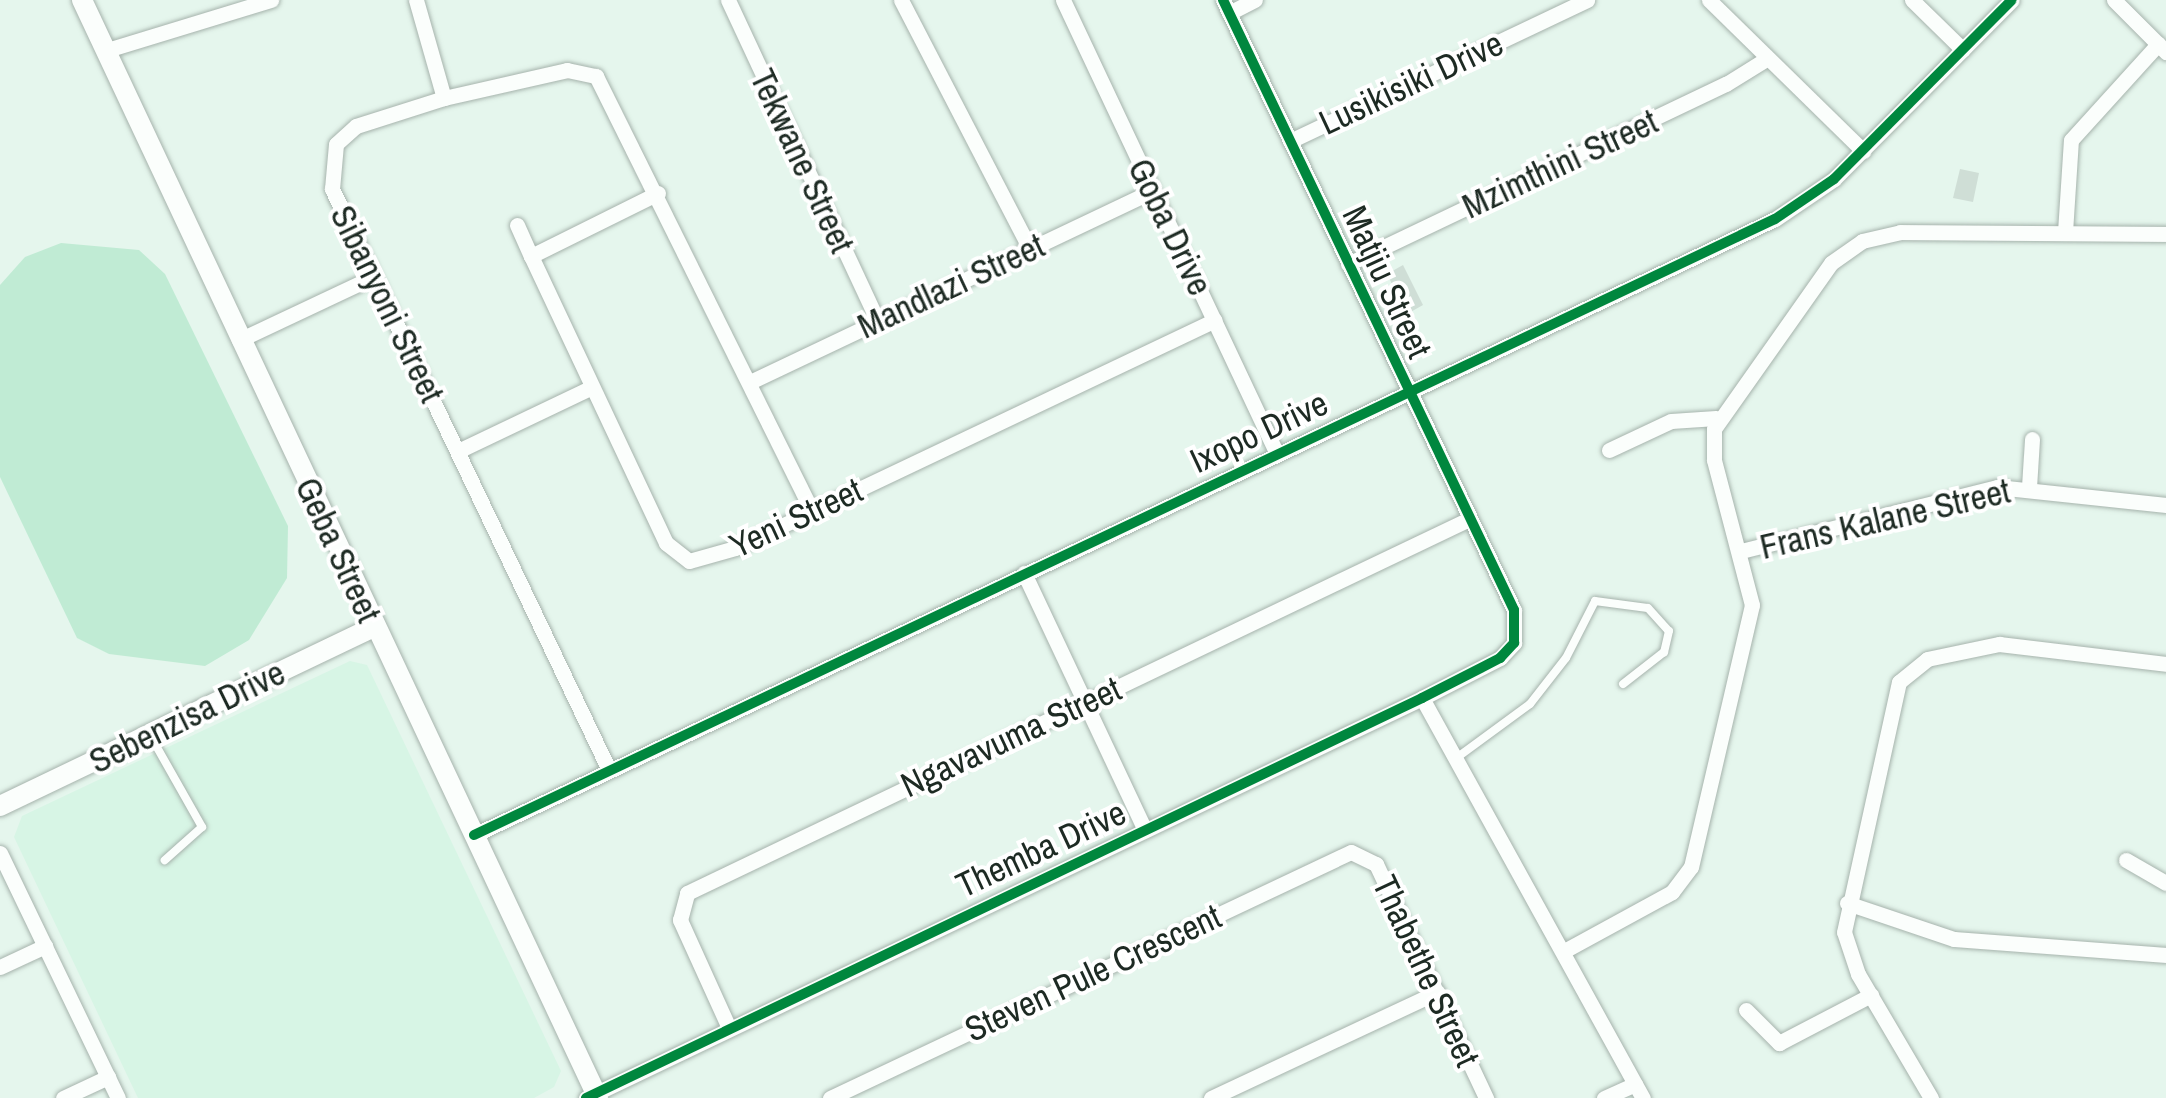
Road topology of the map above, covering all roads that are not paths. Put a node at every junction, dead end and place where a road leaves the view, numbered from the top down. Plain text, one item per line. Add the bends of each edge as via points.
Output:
1 (82, 0) edge
2 (271, 0) edge
3 (416, 0) edge
4 (728, 0) edge
5 (901, 0) edge
6 (1064, 0) edge
7 (1255, 0) edge
8 (1587, 0) edge
9 (1709, 0) edge
10 (1912, 0) edge
11 (2012, 0) edge
12 (2114, 0) edge
13 (1226, 6) edge
14 (2162, 48) edge
15 (1963, 50) junction
16 (104, 52) junction
17 (1768, 58) junction
18 (444, 98) junction
19 (1290, 141) junction
20 (1863, 151) junction
21 (1152, 191) junction
22 (658, 193) junction
23 (517, 225) dead end
24 (2065, 232) junction
25 (2166, 234) edge
26 (1030, 248) junction
27 (531, 256) junction
28 (1348, 264) junction
29 (373, 276) junction
30 (1215, 320) junction
31 (878, 321) junction
32 (239, 340) junction
33 (750, 382) junction
34 (588, 389) junction
35 (1409, 393) junction
36 (1716, 418) junction
37 (2032, 439) dead end
38 (1609, 450) dead end
39 (458, 451) junction
40 (1277, 454) junction
41 (2029, 487) junction
42 (2166, 505) edge
43 (811, 510) junction
44 (1469, 519) junction
45 (1741, 551) junction
46 (1024, 573) junction
47 (374, 628) junction
48 (1514, 643) joint
49 (2166, 664) edge
50 (1623, 684) dead end
51 (1422, 698) junction
52 (1087, 701) junction
53 (150, 734) junction
54 (1455, 759) junction
55 (608, 770) junction
56 (0, 806) edge
57 (1145, 830) junction
58 (474, 834) junction
59 (1358, 852) joint
60 (0, 853) edge
61 (165, 860) dead end
62 (2126, 860) dead end
63 (2166, 883) edge
64 (1847, 903) junction
65 (45, 946) junction
66 (1564, 951) junction
67 (2166, 956) edge
68 (0, 967) edge
69 (1437, 992) junction
70 (1871, 996) junction
71 (1746, 1010) dead end
72 (729, 1028) junction
73 (108, 1077) junction
74 (1639, 1091) edge
75 (593, 1096) edge
76 (64, 1098) edge
77 (118, 1098) edge
78 (830, 1098) edge
79 (1211, 1098) edge
80 (1486, 1098) edge
81 (1604, 1098) edge
82 (1931, 1098) edge

1 - 16 street, Geba Street
2 - 16 street
3 - 18 street
4 - 31 street, Tekwane Street
5 - 26 street
6 - 21 street, Goba Drive
7 - 13 street
8 - 19 street, Lusikisiki Drive
9 - 17 street
10 - 15 street
11 - 15 street, Ixopo Drive
12 - 14 street
13 - 19 street, Matjiu Street
14 - 24 street via 2072,140
15 - 20 street, Ixopo Drive
16 - 32 street, Geba Street
17 - 20 street
17 - 28 street, Mzimthini Street via 1716,90
18 - 22 street, Sibanyoni Street via 567,70 596,76
18 - 29 street, Sibanyoni Street via 356,126 331,152 332,189
19 - 28 street, Matjiu Street
20 - 35 street, Ixopo Drive via 1775,219
21 - 26 street, Mandlazi Street
21 - 30 street, Goba Drive
22 - 27 street
22 - 33 street, Sibanyoni Street
23 - 27 street, Yeni Street
24 - 25 street
24 - 36 street via 1900,232 1862,240 1831,262
26 - 31 street, Mandlazi Street
27 - 34 street, Yeni Street
28 - 35 street, Matjiu Street
29 - 32 street
29 - 39 street, Sibanyoni Street
30 - 40 street, Goba Drive
30 - 43 street, Yeni Street
31 - 33 street, Mandlazi Street
32 - 47 street, Geba Street
33 - 43 street, Sibanyoni Street
34 - 39 street
34 - 43 street, Yeni Street via 679,557 702,562
35 - 40 street, Ixopo Drive
35 - 44 street, Matjiu Street
36 - 38 street via 1671,421
36 - 45 street via 1714,460
37 - 41 street, Frans Kalane Street
39 - 55 street, Sibanyoni Street
40 - 46 street, Ixopo Drive
41 - 42 street, Frans Kalane Street
41 - 45 street, Frans Kalane Street via 1977,491
44 - 48 street, Matjiu Street via 1514,610
44 - 52 street, Ngavavuma Street
45 - 66 street via 1752,605 1692,868 1672,892
46 - 52 street
46 - 55 street, Ixopo Drive
47 - 53 street, Sebenzisa Drive
47 - 58 street, Geba Street
48 - 51 street, Themba Drive via 1500,658
49 - 64 street via 2016,643 1942,654 1906,672 1893,696
50 - 54 lane via 1664,652 1669,630 1648,608 1594,601 1538,695
51 - 54 street
51 - 57 street, Themba Drive
52 - 57 street
52 - 72 street, Ngavavuma Street via 687,893 680,920
53 - 56 street, Sebenzisa Drive
53 - 61 lane via 202,827
54 - 66 street
55 - 58 street, Ixopo Drive
57 - 72 street, Themba Drive
58 - 75 street, Geba Street
59 - 69 street, Thabethe Street via 1376,864
59 - 78 street, Steven Pule Crescent
60 - 65 street
62 - 63 street
64 - 67 street via 1954,939
64 - 70 street via 1847,950
65 - 68 street
65 - 73 street
66 - 74 street
69 - 79 street
69 - 80 street, Thabethe Street
70 - 71 street via 1779,1044
70 - 82 street
72 - 75 street, Themba Drive
73 - 76 street
73 - 77 street
74 - 81 street

